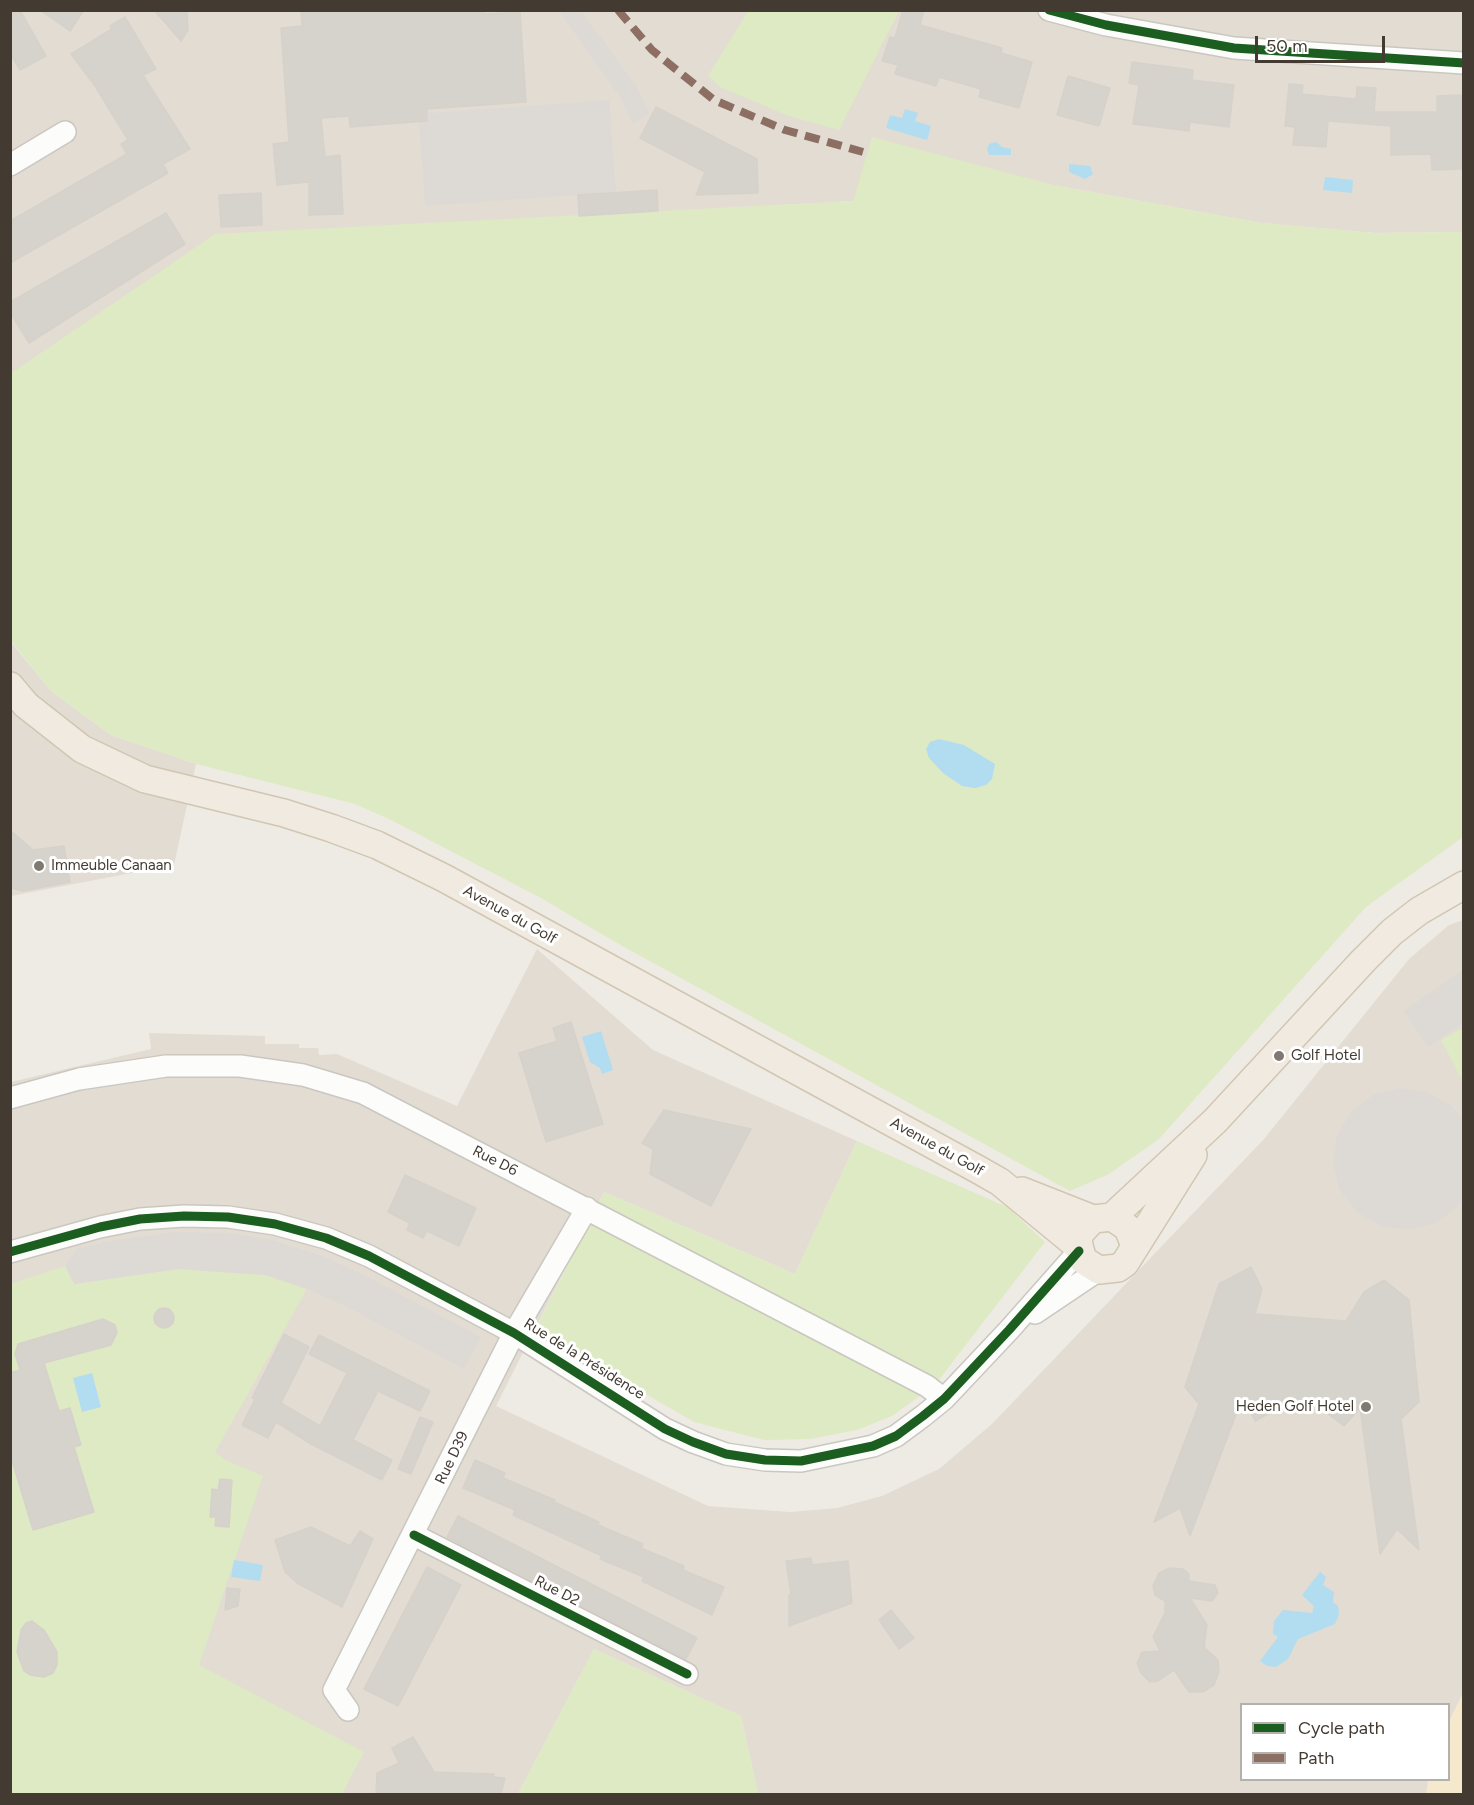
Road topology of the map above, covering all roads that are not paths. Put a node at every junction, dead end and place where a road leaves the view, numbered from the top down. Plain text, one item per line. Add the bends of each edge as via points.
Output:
1 (1049, 10) edge
2 (1464, 63) edge
3 (65, 132) dead end
4 (10, 165) edge
5 (10, 686) edge
6 (1464, 885) edge
7 (10, 1098) edge
8 (1215, 1121) junction
9 (1000, 1182) junction
10 (587, 1208) junction
11 (1103, 1218) junction
12 (1135, 1246) junction
13 (1079, 1249) junction
14 (10, 1252) edge
15 (1099, 1270) junction
16 (1009, 1330) junction
17 (514, 1333) junction
18 (944, 1399) junction
19 (414, 1535) junction
20 (687, 1674) dead end
21 (348, 1710) dead end

1 - 2 street via 1106,25 1234,48
3 - 4 street
5 - 9 main road, Avenue du Golf via 26,705 82,750 145,779 284,813 377,845
6 - 8 main road via 1392,932
7 - 10 street, Rue D6 via 79,1079 166,1066 240,1066 303,1075 363,1093
8 - 11 main road
8 - 12 main road
9 - 11 main road, Avenue du Golf
9 - 13 main road, Avenue du Golf
10 - 17 street, Rue D39
10 - 18 street, Rue D6 via 927,1386
11 - 12 main road, Avenue du Golf via 1128,1228
11 - 13 main road via 1080,1233
12 - 15 main road via 1118,1268
13 - 15 main road, Avenue du Golf via 1083,1260
13 - 16 street, Rue de la Présidence
14 - 17 street, Rue de la Présidence via 140,1219 228,1217 275,1224 326,1238 369,1256
15 - 16 street, Rue de la Présidence
16 - 18 street, Rue de la Présidence
17 - 18 street, Rue de la Présidence via 665,1428 726,1454 765,1460 801,1461 873,1446 896,1436
17 - 19 street, Rue D39
19 - 20 street, Rue D2
19 - 21 street, Rue D39 via 334,1690

